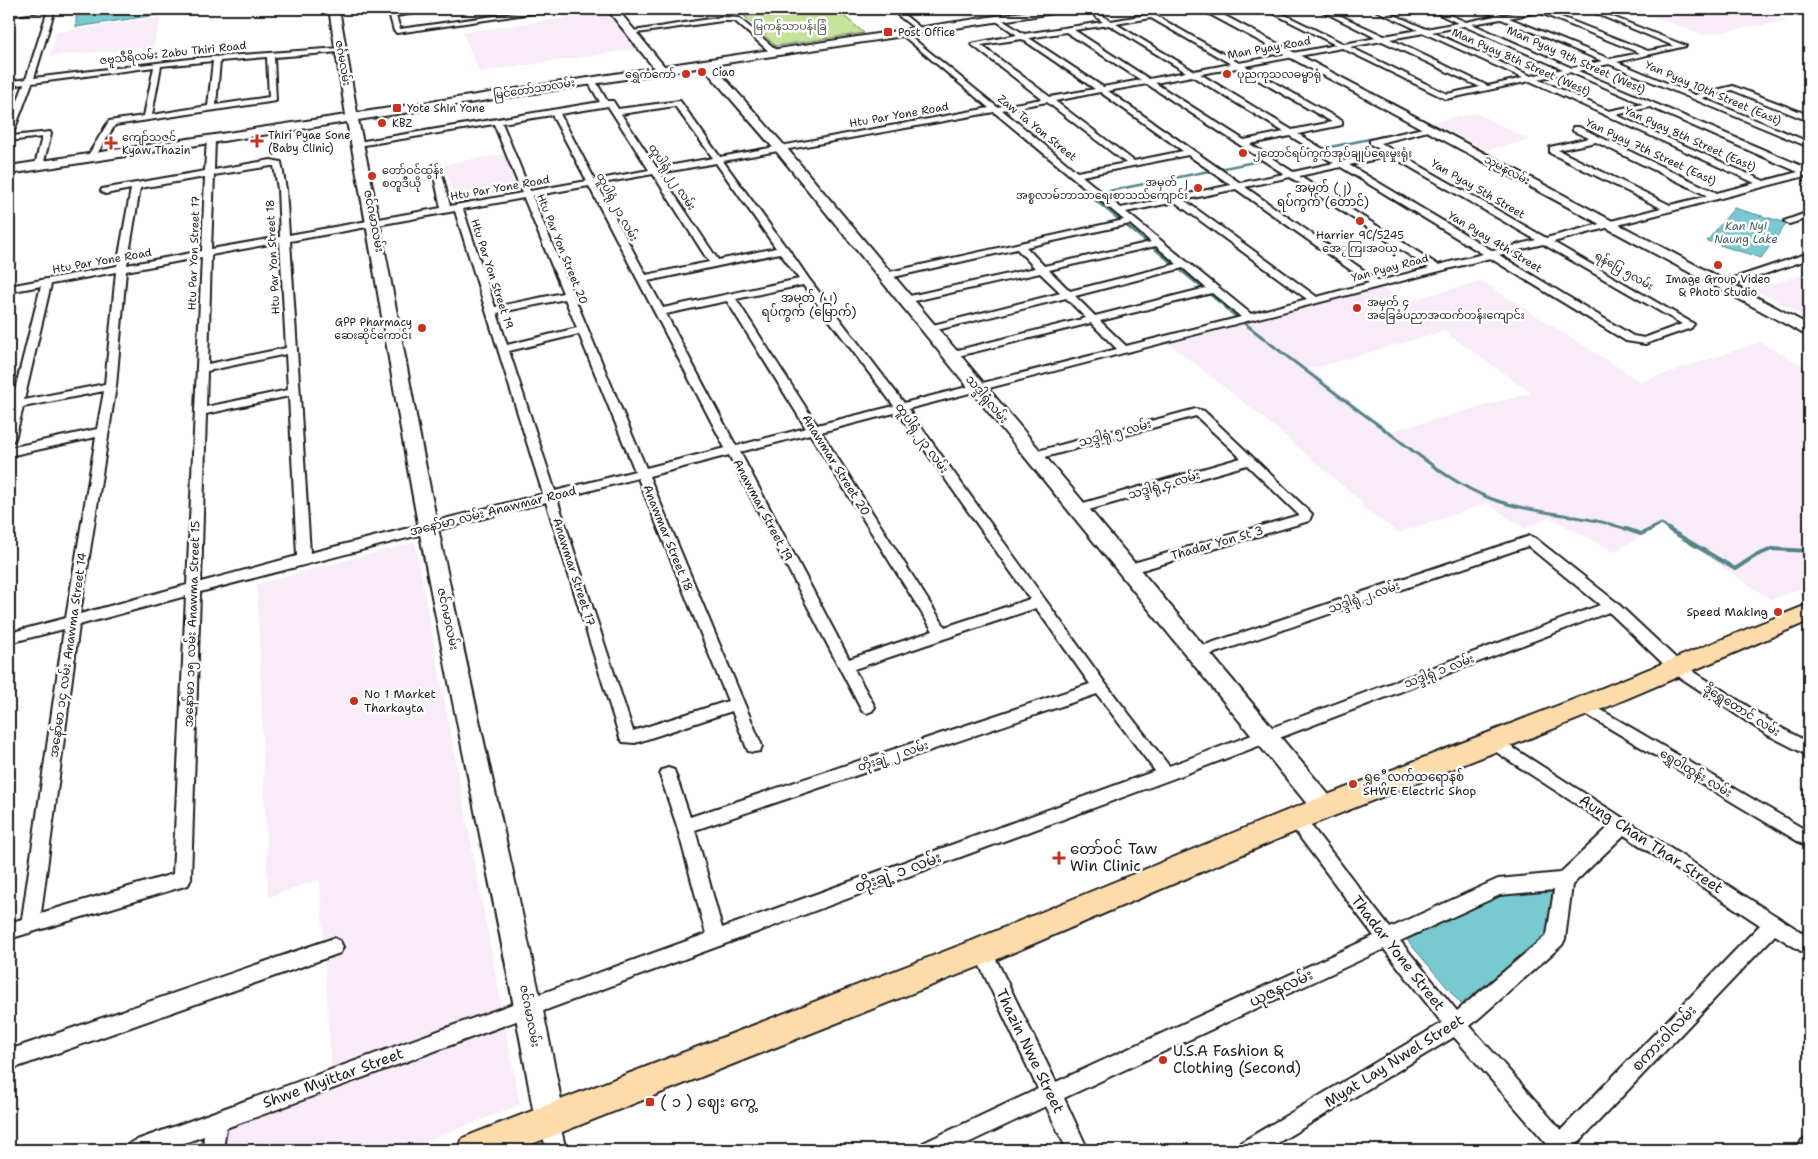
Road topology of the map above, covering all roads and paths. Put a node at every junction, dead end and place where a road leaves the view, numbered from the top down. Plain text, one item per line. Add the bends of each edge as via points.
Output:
1 (46, 9) edge
2 (52, 9) edge
3 (334, 9) edge
4 (438, 9) edge
5 (557, 9) edge
6 (612, 9) edge
7 (893, 9) edge
8 (1060, 9) edge
9 (1140, 9) edge
10 (1205, 9) edge
11 (1268, 9) edge
12 (1321, 9) edge
13 (1376, 9) edge
14 (1431, 9) edge
15 (1483, 9) edge
16 (1540, 9) edge
17 (1588, 9) edge
18 (1803, 9) edge
19 (1809, 11) edge
20 (392, 12) edge
21 (9, 14) edge
22 (1097, 15) dead end
23 (1152, 16) junction
24 (1502, 17) junction
25 (997, 18) junction
26 (1109, 23) junction
27 (1465, 24) junction
28 (920, 30) junction
29 (1067, 30) junction
30 (1425, 31) junction
31 (630, 32) junction
32 (903, 33) junction
33 (1024, 36) junction
34 (1383, 38) junction
35 (1344, 46) junction
36 (340, 50) junction
37 (776, 52) junction
38 (1646, 54) junction
39 (270, 55) junction
40 (1292, 55) junction
41 (218, 59) junction
42 (1609, 62) junction
43 (705, 63) junction
44 (158, 64) junction
45 (1238, 65) junction
46 (661, 70) junction
47 (1571, 70) junction
48 (1193, 73) junction
49 (1530, 79) junction
50 (591, 80) junction
51 (29, 81) junction
52 (1148, 81) junction
53 (9, 84) edge
54 (1487, 88) junction
55 (1102, 90) junction
56 (1694, 97) junction
57 (1048, 100) junction
58 (608, 103) junction
59 (1650, 104) junction
60 (212, 108) junction
61 (996, 109) junction
62 (555, 112) junction
63 (616, 112) junction
64 (1608, 114) junction
65 (148, 117) junction
66 (352, 117) junction
67 (1809, 118) edge
68 (497, 121) junction
69 (1429, 128) junction
70 (1576, 129) dead end
71 (1291, 133) junction
72 (9, 135) edge
73 (9, 139) edge
74 (211, 139) junction
75 (1596, 139) junction
76 (1241, 143) junction
77 (358, 144) junction
78 (1809, 145) edge
79 (780, 148) junction
80 (1190, 152) junction
81 (1393, 153) junction
82 (91, 157) junction
83 (719, 160) junction
84 (1132, 164) junction
85 (1341, 164) junction
86 (39, 165) junction
87 (436, 166) dead end
88 (9, 170) edge
89 (655, 171) junction
90 (209, 173) junction
91 (1808, 173) edge
92 (1077, 175) junction
93 (1291, 175) junction
94 (592, 183) junction
95 (1763, 184) junction
96 (136, 186) junction
97 (1238, 186) junction
98 (105, 190) dead end
99 (527, 194) junction
100 (1716, 196) junction
101 (1177, 199) junction
102 (458, 207) junction
103 (1668, 208) junction
104 (446, 209) junction
105 (1120, 211) junction
106 (1809, 215) edge
107 (1789, 220) dead end
108 (1132, 221) junction
109 (374, 222) junction
110 (1608, 224) junction
111 (284, 239) junction
112 (1546, 240) junction
113 (1158, 242) junction
114 (1019, 246) junction
115 (784, 249) junction
116 (206, 253) junction
117 (1491, 254) junction
118 (1809, 256) edge
119 (715, 263) junction
120 (1185, 265) junction
121 (1042, 269) junction
122 (1436, 269) junction
123 (122, 270) junction
124 (885, 276) junction
125 (642, 278) junction
126 (805, 280) junction
127 (46, 282) junction
128 (1377, 284) junction
129 (1723, 285) junction
130 (9, 289) edge
131 (1214, 289) junction
132 (568, 295) junction
133 (1068, 295) junction
134 (730, 297) junction
135 (906, 300) junction
136 (1315, 300) junction
137 (491, 312) junction
138 (660, 312) junction
139 (1249, 318) junction
140 (1093, 319) junction
141 (929, 329) junction
142 (583, 330) junction
143 (1809, 331) edge
144 (1638, 341) joint
145 (503, 349) junction
146 (291, 350) junction
147 (1124, 350) junction
148 (950, 355) junction
149 (202, 369) junction
150 (110, 386) junction
151 (978, 388) junction
152 (293, 392) junction
153 (13, 405) edge
154 (901, 407) junction
155 (200, 412) junction
156 (814, 429) junction
157 (102, 432) junction
158 (9, 439) edge
159 (732, 450) junction
160 (9, 452) edge
161 (1034, 456) junction
162 (1249, 460) junction
163 (642, 473) junction
164 (550, 497) junction
165 (1078, 509) junction
166 (428, 528) junction
167 (1530, 541) joint
168 (304, 560) junction
169 (1128, 569) junction
170 (194, 590) junction
171 (1040, 601) junction
172 (1611, 606) junction
173 (1809, 612) edge
174 (72, 622) junction
175 (941, 633) junction
176 (9, 638) edge
177 (1198, 654) junction
178 (845, 666) junction
179 (1677, 668) junction
180 (1100, 687) junction
181 (736, 704) junction
182 (1584, 706) junction
183 (867, 707) dead end
184 (1266, 736) junction
185 (1493, 741) junction
186 (754, 746) dead end
187 (1809, 750) edge
188 (1166, 774) junction
189 (668, 775) dead end
190 (1326, 808) junction
191 (1296, 819) junction
192 (1623, 825) junction
193 (685, 826) junction
194 (1809, 841) edge
195 (1564, 881) junction
196 (1774, 924) junction
197 (30, 925) junction
198 (9, 932) edge
199 (716, 937) junction
200 (1385, 939) junction
201 (334, 947) dead end
202 (1809, 948) edge
203 (982, 951) junction
204 (529, 1006) junction
205 (1456, 1025) junction
206 (9, 1060) edge
207 (1052, 1094) junction
208 (216, 1120) junction
209 (553, 1135) edge
210 (1809, 1147) edge
211 (1560, 1149) edge
212 (137, 1150) edge
213 (213, 1150) edge
214 (475, 1150) edge
215 (930, 1150) edge
216 (1078, 1150) edge
217 (1247, 1150) edge
218 (1807, 1150) edge

1 - 21 street
2 - 51 street
3 - 36 street, ဇင်္ဂမလမ်း
4 - 20 street
5 - 20 street via 397,31
6 - 31 street
7 - 28 street
8 - 25 street, မြင်တော်သာလမ်း
9 - 23 street
10 - 40 street, သုမနလမ်း
11 - 35 street
12 - 34 street
13 - 30 street, Man Pyay 8th Street (West)
14 - 27 street, Man Pyay 9th Street (West)
15 - 24 street, Yan Pyay 10th Street (East)
16 - 24 street, Man Pyay Road
16 - 38 street
17 - 38 street via 1682,46
18 - 19 street
22 - 26 street, Yan Pyay 4th Street
23 - 26 street
23 - 45 street
24 - 27 street, Man Pyay Road
24 - 42 street, Yan Pyay 10th Street (East)
25 - 28 street, မြင်တော်သာလမ်း
25 - 33 street
26 - 29 street
26 - 48 street, Yan Pyay 4th Street
27 - 30 street, Man Pyay Road
27 - 47 street, Man Pyay 9th Street (West)
28 - 32 street, မြင်တော်သာလမ်း
29 - 33 street
29 - 52 street
30 - 34 street, Man Pyay Road
30 - 49 street, Man Pyay 8th Street (West)
31 - 37 street via 730,18 741,20
31 - 46 street
32 - 37 street, မြင်တော်သာလမ်း
32 - 61 street, Zaw Ta Yon Street
33 - 55 street
33 - 57 street via 975,44
34 - 35 street, Man Pyay Road
34 - 54 street
35 - 40 street, Man Pyay Road
35 - 54 street via 1446,97
36 - 39 street, ဇဗူသီရိလမ်း Zabu Thiri Road
36 - 66 street, ဇင်္ဂမလမ်း
37 - 43 street, မြင်တော်သာလမ်း
38 - 42 street
39 - 41 street, ဇဗူသီရိလမ်း Zabu Thiri Road
39 - 60 street via 273,99
40 - 45 street, Man Pyay Road
40 - 69 street, သုမနလမ်း
41 - 44 street, ဇဗူသီရိလမ်း Zabu Thiri Road
41 - 60 street
42 - 47 street
42 - 56 street, Yan Pyay 10th Street (East)
43 - 46 street, မြင်တော်သာလမ်း
43 - 79 street, သဒ္ဒါရုံလမ်း
44 - 51 street, ဇဗူသီရိလမ်း Zabu Thiri Road
44 - 65 street
45 - 48 street, Man Pyay Road
45 - 71 street via 1339,123
46 - 50 street, မြင်တော်သာလမ်း
47 - 49 street
47 - 59 street, Man Pyay 9th Street (West)
48 - 52 street, Man Pyay Road
48 - 71 street, Yan Pyay 4th Street
49 - 54 street
49 - 64 street, Man Pyay 8th Street (West)
50 - 58 street, ထူပါရုံ ၂၂ လမ်း
50 - 66 street, မြင်တော်သာလမ်း
51 - 53 street, ဇဗူသီရိလမ်း Zabu Thiri Road
51 - 72 street
52 - 55 street, Man Pyay Road
52 - 76 street
55 - 57 street, Man Pyay Road
55 - 80 street
56 - 67 street via 1733,88
56 - 78 street, Yan Pyay 10th Street (East)
57 - 61 street, Man Pyay Road
57 - 84 street
58 - 62 street
58 - 63 street, ထူပါရုံ ၂၂ လမ်း
59 - 64 street
59 - 91 street, Man Pyay 9th Street (West)
60 - 65 street
61 - 79 street, Htu Par Yone Road
61 - 92 street, Zaw Ta Yon Street
62 - 68 street
62 - 94 street, ထူပါရုံ ၂၁ လမ်း
63 - 83 street, ထူပါရုံ ၂၃ လမ်း via 676,103
63 - 89 street, ထူပါရုံ ၂၂ လမ်း
64 - 95 street, Yan Pyay 8th Street (East)
65 - 82 street via 110,124
66 - 74 street, မြင်တော်သာလမ်း
66 - 77 street, ဇင်ဂမာလမ်း
68 - 77 street
68 - 99 street, Htu Par Yon Street 20
69 - 81 street, Yan Pyay 5th Street via 1373,142
69 - 110 street, သုမနလမ်း
70 - 75 street, Yan Pyay 7th Street (East)
71 - 76 street
71 - 85 street, Yan Pyay 4th Street
73 - 86 street via 47,134
74 - 82 street, မြင်တော်သာလမ်း
74 - 90 street, Htu Par Yon Street 17
75 - 100 street, Yan Pyay 7th Street (East)
75 - 103 street via 1553,151
76 - 93 street
77 - 109 street, ဇင်ဂမာလမ်း
79 - 83 street, Htu Par Yone Road
79 - 124 street, သဒ္ဒါရုံလမ်း
80 - 84 street
80 - 97 street
81 - 85 street
81 - 112 street, Yan Pyay 5th Street
82 - 86 street, မြင်တော်သာလမ်း
83 - 89 street, Htu Par Yone Road
83 - 115 street, ထူပါရုံ ၂၃ လမ်း
84 - 92 street
85 - 93 street
85 - 117 street, Yan Pyay 4th Street
86 - 88 street, မြင်တော်သာလမ်း
87 - 104 street
89 - 94 street, Htu Par Yone Road
89 - 119 street, ထူပါရုံ ၂၂ လမ်း
90 - 96 street
90 - 111 street, Htu Par Yon Street 18 via 278,164
90 - 116 street, Htu Par Yon Street 17
91 - 95 street, Yan Pyay Road
92 - 105 street, Zaw Ta Yon Street
93 - 97 street
93 - 122 street
94 - 99 street, Htu Par Yone Road
94 - 125 street, ထူပါရုံ ၂၁ လမ်း
95 - 100 street, Yan Pyay Road
96 - 98 street
96 - 123 street
97 - 101 street
97 - 128 street
99 - 102 street, Htu Par Yone Road
99 - 132 street, Htu Par Yon Street 20
100 - 103 street, Yan Pyay Road
101 - 105 street
101 - 136 street
102 - 104 street, Htu Par Yone Road
102 - 137 street, Htu Par Yon Street 19
103 - 110 street, Yan Pyay Road
104 - 109 street, Htu Par Yone Road
105 - 108 street, Zaw Ta Yon Street
106 - 107 street
108 - 113 street, Zaw Ta Yon Street
108 - 114 street
109 - 111 street, Htu Par Yone Road
109 - 166 street, ဇင်ဂမာလမ်း
110 - 112 street, Yan Pyay Road
110 - 129 street, သုမနလမ်း
111 - 116 street, Htu Par Yone Road
111 - 146 street, Htu Par Yon Street 18
112 - 117 street, Yan Pyay Road
112 - 144 street, ရန်ပြေ ၅လမ်း via 1689,324
113 - 120 street, Zaw Ta Yon Street
113 - 121 street
114 - 121 street
114 - 124 street
115 - 119 street
115 - 126 street, ထူပါရုံ ၂၃ လမ်း
116 - 123 street, Htu Par Yone Road
116 - 149 street, Htu Par Yon Street 17
117 - 122 street, Yan Pyay Road
117 - 144 street, Yan Pyay 4th Street
118 - 129 street
119 - 125 street
120 - 131 street, Zaw Ta Yon Street
120 - 133 street
121 - 133 street
121 - 135 street
122 - 128 street, Yan Pyay Road
123 - 127 street, Htu Par Yone Road
123 - 150 street
124 - 135 street, သဒ္ဒါရုံလမ်း
125 - 138 street, ထူပါရုံ ၂၁ လမ်း
126 - 134 street
126 - 154 street, ထူပါရုံ ၂၃ လမ်း
127 - 130 street, Htu Par Yone Road
127 - 153 street
128 - 136 street, Yan Pyay Road
129 - 143 street, သုမနလမ်း
131 - 139 street, Zaw Ta Yon Street
131 - 140 street
132 - 137 street
132 - 142 street, Htu Par Yon Street 20
133 - 140 street
133 - 141 street
134 - 138 street
134 - 156 street, Anawmar Street 20
135 - 141 street, သဒ္ဒါရုံလမ်း
136 - 139 street, Yan Pyay Road
137 - 145 street, Htu Par Yon Street 19
138 - 159 street, Anawmar Street 19
139 - 147 street, Yan Pyay Road
140 - 147 street
140 - 148 street
141 - 148 street, သဒ္ဒါရုံလမ်း
142 - 145 street
142 - 163 street, Anawmar Street 18
145 - 164 street, Anawmar Street 17
146 - 149 street
146 - 152 street, Htu Par Yon Street 18
147 - 151 street, Yan Pyay Road
148 - 151 street, သဒ္ဒါရုံလမ်း
149 - 155 street, အနော်မာ ၁၅ လမ်း Anawma Street 15
150 - 153 street
150 - 157 street, အနော်မာ ၁၄ လမ်း Anawma Street 14
151 - 154 street, အနော်မာ လမ်း Anawmar Road
151 - 161 street, သဒ္ဒါရုံလမ်း
152 - 155 street
152 - 168 street, Htu Par Yon Street 18
153 - 158 street
154 - 156 street, အနော်မာ လမ်း Anawmar Road
154 - 171 street, ထူပါရုံ ၂၃ လမ်း
155 - 170 street, အနော်မာ ၁၅ လမ်း Anawma Street 15
156 - 159 street, အနော်မာ လမ်း Anawmar Road
156 - 175 street, Anawmar Street 20
157 - 160 street
157 - 174 street, အနော်မာ ၁၄ လမ်း Anawma Street 14
159 - 163 street, အနော်မာ လမ်း Anawmar Road
159 - 178 street, Anawmar Street 19
161 - 162 street, သဒ္ဒါရုံ ၅ လမ်း via 1196,412
161 - 165 street, သဒ္ဒါရုံလမ်း
162 - 165 street, သဒ္ဒါရုံ ၄ လမ်း
162 - 169 street, Thadar Yon St 3 via 1306,516
163 - 164 street, အနော်မာ လမ်း Anawmar Road
163 - 181 street, Anawmar Street 18
164 - 166 street, အနော်မာ လမ်း Anawmar Road
164 - 181 street, Anawmar Street 17 via 622,724 629,737
165 - 169 street, သဒ္ဒါရုံလမ်း
166 - 168 street, အနော်မာ လမ်း Anawmar Road
166 - 204 street, ဇင်ဂမာလမ်း
167 - 172 street, ဒို့ရွှေတောင် လမ်း
167 - 177 street, သဒ္ဒါရုံ ၂ လမ်း
168 - 170 street, အနော်မာ လမ်း Anawmar Road
169 - 177 street, သဒ္ဒါရုံလမ်း
170 - 174 street, အနော်မာ လမ်း Anawmar Road
170 - 197 street, အနော်မာ ၁၅ လမ်း Anawma Street 15 via 182,879
171 - 175 street
171 - 180 street, ထူပါရုံ ၂၃ လမ်း
172 - 179 street, ဒို့ရွှေတောင် လမ်း
172 - 184 street, သဒ္ဒါရုံ ၁ လမ်း
173 - 179 main road
174 - 176 street, အနော်မာ လမ်း Anawmar Road
174 - 197 street, အနော်မာ ၁၄ လမ်း Anawma Street 14
175 - 178 street
177 - 184 street, သဒ္ဒါရုံလမ်း
178 - 183 street, Anawmar Street 19
179 - 182 main road
179 - 187 street, ဒို့ရွှေတောင် လမ်း via 1772,730
180 - 188 street, ထူပါရုံ ၂၃ လမ်း
180 - 193 street, တိုးချဲ့ ၂ လမ်း
181 - 186 street, Anawmar Street 18
182 - 185 main road
182 - 194 street, ရွှေဝါထွန်း လမ်း
184 - 188 street, တိုးချဲ့ ၁ လမ်း
184 - 190 street, သဒ္ဒါရုံလမ်း
185 - 190 main road
185 - 192 street, Aung Chan Thar Street
188 - 199 street, တိုးချဲ့ ၁ လမ်း
189 - 193 street
190 - 191 main road
191 - 200 street, Thadar Yone Street
191 - 203 main road
192 - 195 street
192 - 196 street, Aung Chan Thar Street
193 - 199 street
195 - 200 street, ယုဇနလမ်း via 1498,887
195 - 205 street, Myat Lay Nwel Street via 1556,939
196 - 202 street, Aung Chan Thar Street
196 - 211 street, စကား၀ါလမ်း
197 - 198 street
199 - 204 street, တိုးချဲ့ ၁ လမ်း
200 - 205 street, Thadar Yone Street
200 - 207 street, ယုဇနလမ်း
201 - 206 street
203 - 207 street, Thazin Nwe Street
203 - 209 main road
204 - 208 street, Shwe Myittar Street
204 - 209 street, ဇင်ဂမာလမ်း
205 - 211 street, Thadar Yone Street
205 - 217 street, Myat Lay Nwel Street
207 - 215 street, ယုဇနလမ်း
207 - 216 street, Thazin Nwe Street
208 - 212 street, Shwe Myittar Street
208 - 213 street
209 - 214 main road
210 - 218 street

